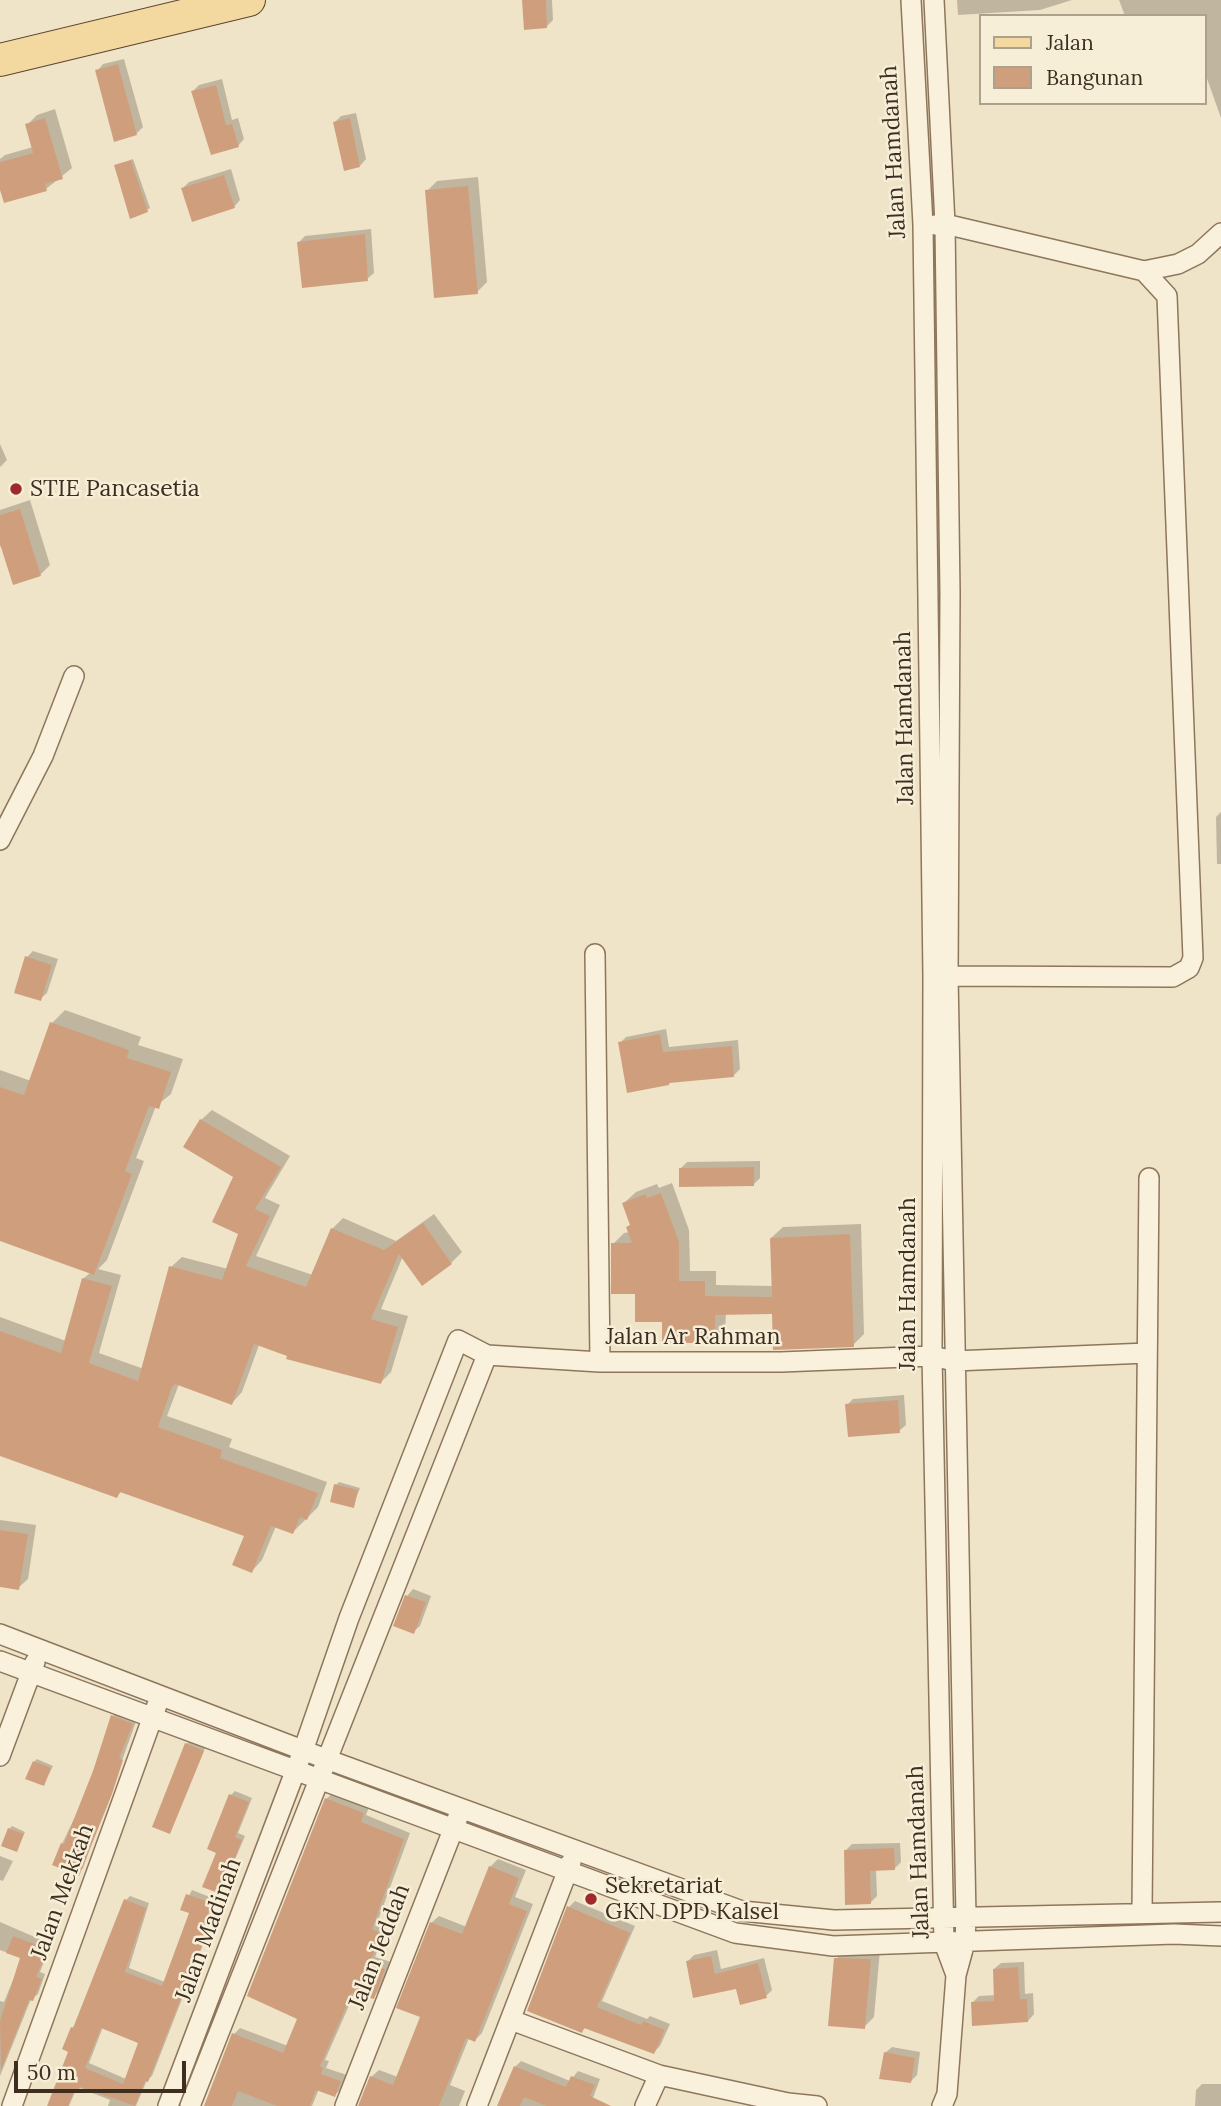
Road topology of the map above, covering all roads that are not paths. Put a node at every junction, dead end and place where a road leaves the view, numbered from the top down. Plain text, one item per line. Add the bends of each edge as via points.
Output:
1 (249, 0) edge
2 (911, 0) edge
3 (933, 0) edge
4 (0, 60) edge
5 (946, 224) junction
6 (923, 225) junction
7 (1221, 233) edge
8 (1144, 271) junction
9 (74, 676) dead end
10 (0, 840) edge
11 (595, 954) dead end
12 (948, 976) junction
13 (1149, 1178) dead end
14 (458, 1340) joint
15 (1147, 1353) junction
16 (487, 1355) junction
17 (932, 1356) junction
18 (600, 1362) junction
19 (954, 1362) junction
20 (381, 1536) junction
21 (413, 1542) junction
22 (0, 1634) edge
23 (40, 1648) junction
24 (0, 1661) edge
25 (31, 1673) junction
26 (161, 1694) junction
27 (153, 1716) junction
28 (304, 1748) junction
29 (0, 1756) edge
30 (326, 1759) junction
31 (294, 1770) junction
32 (317, 1779) junction
33 (462, 1807) junction
34 (453, 1829) junction
35 (576, 1851) junction
36 (567, 1872) junction
37 (1142, 1912) junction
38 (1221, 1912) edge
39 (944, 1917) junction
40 (966, 1917) junction
41 (1221, 1936) edge
42 (944, 1942) junction
43 (965, 1942) junction
44 (956, 1975) junction
45 (511, 2020) junction
46 (659, 2075) junction
47 (787, 2104) edge
48 (12, 2106) edge
49 (168, 2106) edge
50 (190, 2106) edge
51 (345, 2106) edge
52 (477, 2106) edge
53 (645, 2106) edge
54 (817, 2106) edge
55 (942, 2106) edge

1 - 4 main road
2 - 6 street, Jalan Hamdanah
3 - 5 street, Jalan Hamdanah
5 - 6 street
5 - 8 street
5 - 12 street, Jalan Hamdanah
6 - 17 street, Jalan Hamdanah via 933,976
7 - 8 street via 1188,259
8 - 12 street via 1167,296 1193,958 1189,968 1173,977
9 - 10 street via 43,756
11 - 18 street
12 - 19 street, Jalan Hamdanah
13 - 15 street
14 - 16 street, Jalan Ar Rahman
14 - 20 street, Jalan Madinah
15 - 19 street, Jalan Ar Rahman
15 - 37 street
16 - 18 street, Jalan Ar Rahman
16 - 21 street, Jalan Madinah
17 - 18 street, Jalan Ar Rahman
17 - 19 street, Jalan Ar Rahman
17 - 39 street, Jalan Hamdanah
19 - 40 street, Jalan Hamdanah
20 - 21 street
20 - 28 street, Jalan Madinah
21 - 30 street, Jalan Madinah
22 - 23 street
23 - 25 street
23 - 26 street
24 - 25 street
25 - 27 street
25 - 29 street
26 - 27 street, Jalan Mekkah
26 - 28 street
27 - 31 street
27 - 48 street, Jalan Mekkah
28 - 30 street
28 - 31 street, Jalan Madinah
30 - 32 street, Jalan Madinah
30 - 33 street
31 - 32 street
31 - 49 street, Jalan Madinah
32 - 34 street
32 - 50 street, Jalan Madinah
33 - 34 street, Jalan Jeddah
33 - 35 street
34 - 36 street
34 - 51 street, Jalan Jeddah
35 - 36 street
35 - 39 street via 742,1911 834,1920
36 - 42 street via 735,1933 833,1946
36 - 45 street
37 - 38 street
37 - 40 street
39 - 40 street
39 - 42 street, Jalan Hamdanah
40 - 43 street, Jalan Hamdanah
41 - 43 street
42 - 43 street
42 - 44 street, Jalan Hamdanah
43 - 44 street, Jalan Hamdanah
44 - 55 street via 947,2094
45 - 46 street
45 - 52 street
46 - 47 street
46 - 53 street
47 - 54 street

